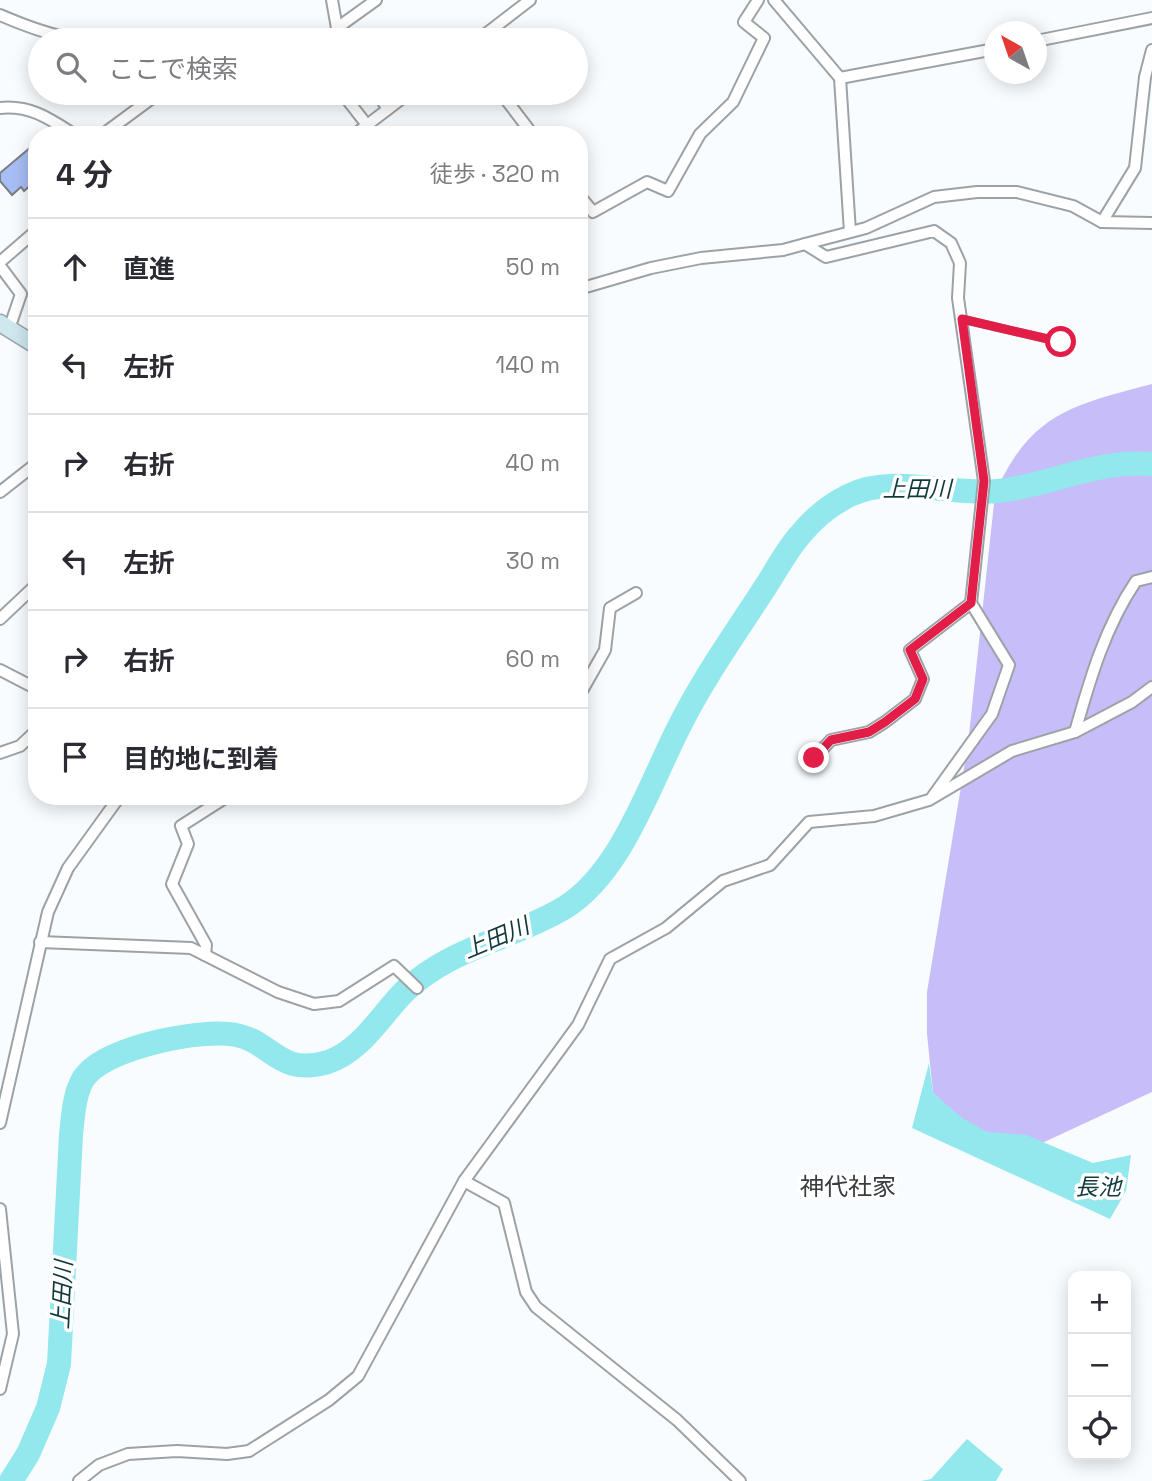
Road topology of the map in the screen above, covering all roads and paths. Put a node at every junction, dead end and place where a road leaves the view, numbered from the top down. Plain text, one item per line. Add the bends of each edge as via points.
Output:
1 (332, 0) edge
2 (376, 0) edge
3 (530, 0) edge
4 (758, 0) edge
5 (774, 0) edge
6 (0, 15) edge
7 (1152, 18) edge
8 (33, 28) edge
9 (337, 28) joint
10 (494, 28) edge
11 (1047, 39) edge
12 (1152, 50) edge
13 (984, 51) edge
14 (840, 78) junction
15 (143, 105) edge
16 (351, 105) edge
17 (385, 105) edge
18 (394, 105) edge
19 (510, 105) edge
20 (0, 108) edge
21 (388, 109) junction
22 (367, 125) joint
23 (60, 126) edge
24 (114, 126) edge
25 (526, 126) edge
26 (588, 206) edge
27 (1102, 222) junction
28 (1152, 223) edge
29 (850, 232) junction
30 (28, 238) edge
31 (805, 244) junction
32 (0, 264) edge
33 (588, 286) edge
34 (962, 319) junction
35 (4, 326) edge
36 (28, 341) edge
37 (1061, 342) dead end
38 (28, 470) edge
39 (0, 492) edge
40 (1152, 577) edge
41 (28, 593) edge
42 (636, 593) dead end
43 (971, 603) junction
44 (0, 619) edge
45 (0, 670) edge
46 (588, 680) edge
47 (28, 684) edge
48 (1152, 687) edge
49 (1076, 732) junction
50 (28, 738) edge
51 (0, 753) edge
52 (814, 758) dead end
53 (929, 800) junction
54 (114, 805) edge
55 (214, 805) edge
56 (40, 942) junction
57 (205, 955) junction
58 (417, 988) dead end
59 (0, 1065) edge
60 (13, 1065) junction
61 (0, 1123) edge
62 (464, 1181) junction
63 (0, 1209) edge
64 (12, 1320) junction
65 (0, 1326) edge
66 (0, 1389) edge
67 (79, 1481) edge
68 (740, 1481) edge

1 - 9 street
2 - 9 street
3 - 10 street
4 - 26 street via 744,22 764,38 733,102 700,134 668,191 647,182 593,212
5 - 14 street
6 - 8 street
7 - 11 street
12 - 27 street via 1135,169
13 - 14 street
14 - 29 street
15 - 24 street
16 - 22 street
17 - 21 street
18 - 21 street
19 - 25 street
20 - 23 street via 36,111
21 - 22 street
27 - 28 street
27 - 29 street via 1073,206 1017,192 977,192 934,197
29 - 31 street
30 - 32 street
31 - 33 street via 701,258
31 - 34 street via 826,257 934,231 951,243 960,263
32 - 35 street via 20,294
34 - 37 lane
34 - 43 street via 984,481
35 - 36 street
38 - 39 street
40 - 49 street via 1136,581 1119,607 1095,663
41 - 44 street
42 - 46 street via 610,608 605,650
43 - 52 street via 910,650 923,679 915,699 869,732 831,740
43 - 53 street via 1009,664 992,714
45 - 47 street
48 - 49 street
49 - 53 street via 1012,751
50 - 51 street
53 - 62 street via 874,816 808,822 769,865 723,881 666,929 610,959 578,1025
54 - 56 street via 68,868
55 - 57 street via 181,827 188,844 172,884 206,945
56 - 57 street via 191,948
56 - 60 street
57 - 58 street via 278,992 314,1004 340,1001 394,966
59 - 60 street
60 - 61 street
62 - 67 street via 358,1376 329,1400 249,1451 128,1454 99,1465
62 - 68 street via 504,1203 526,1292 536,1307 677,1420
63 - 64 street
64 - 65 street
64 - 66 street

